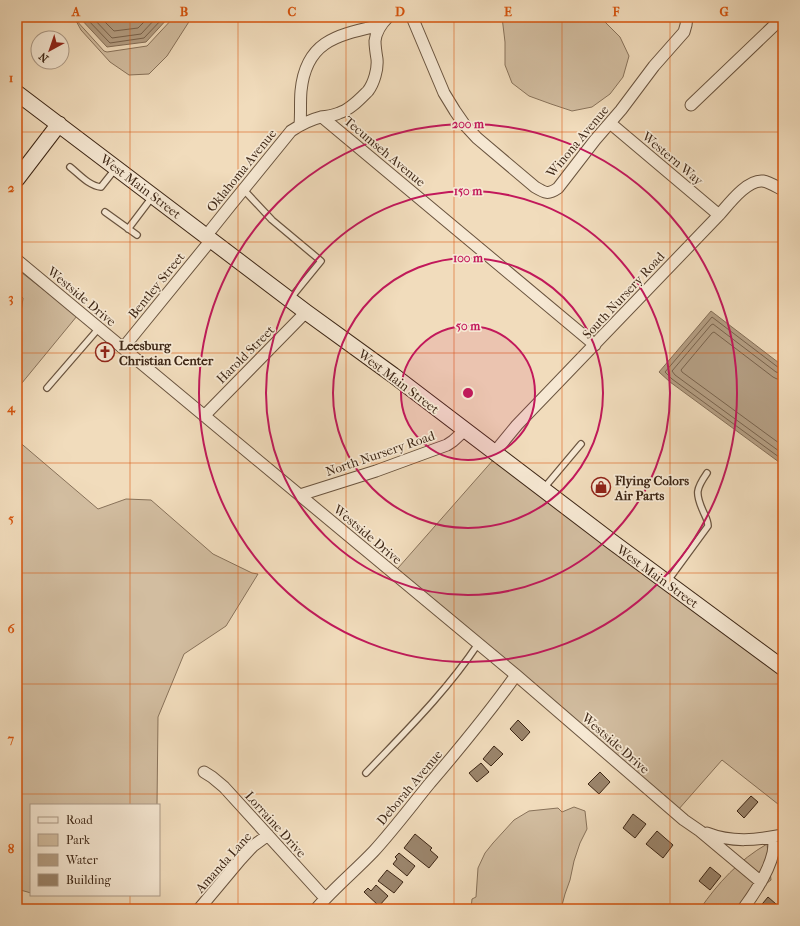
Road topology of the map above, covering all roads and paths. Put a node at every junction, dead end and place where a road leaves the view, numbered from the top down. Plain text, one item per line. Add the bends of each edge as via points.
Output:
1 (412, 17) edge
2 (687, 17) edge
3 (783, 17) edge
4 (384, 21) edge
5 (17, 92) edge
6 (691, 105) dead end
7 (322, 117) junction
8 (610, 123) junction
9 (59, 124) junction
10 (300, 125) junction
11 (70, 167) dead end
12 (116, 168) junction
13 (17, 177) edge
14 (243, 189) junction
15 (783, 190) edge
16 (153, 196) junction
17 (105, 212) dead end
18 (719, 215) junction
19 (128, 229) junction
20 (137, 235) dead end
21 (209, 238) junction
22 (17, 260) edge
23 (290, 300) junction
24 (306, 312) junction
25 (99, 328) junction
26 (595, 344) junction
27 (123, 348) junction
28 (47, 388) dead end
29 (204, 416) junction
30 (465, 430) junction
31 (581, 444) dead end
32 (494, 453) junction
33 (707, 473) dead end
34 (542, 490) junction
35 (300, 495) junction
36 (667, 583) junction
37 (478, 644) junction
38 (783, 668) edge
39 (516, 675) junction
40 (204, 772) dead end
41 (366, 773) dead end
42 (700, 831) junction
43 (268, 835) junction
44 (779, 836) edge
45 (761, 882) junction
46 (325, 898) junction
47 (199, 909) edge
48 (316, 909) edge
49 (743, 909) edge

1 - 8 street, Winona Avenue via 444,93 464,124 477,138 544,192 558,188
2 - 8 street, Winona Avenue via 684,32
3 - 6 street
4 - 7 street via 376,35 376,70 369,89 347,109
4 - 10 street via 331,40 312,55 303,78
5 - 9 main road, West Main Street
7 - 10 street
7 - 26 street, Tecumseh Avenue
8 - 18 street, Western Way
9 - 12 main road, West Main Street
9 - 13 main road
10 - 14 street, Oklahoma Avenue via 290,132
11 - 12 lane via 90,183 101,187
12 - 16 main road, West Main Street
14 - 21 street, Oklahoma Avenue
14 - 23 lane via 272,220 321,261
15 - 18 street, South Nursery Road via 763,181 756,182 744,188
16 - 19 lane
16 - 21 main road, West Main Street
17 - 19 lane
18 - 26 street, South Nursery Road
19 - 20 lane
21 - 23 main road, West Main Street
21 - 27 street, Bentley Street
22 - 25 street, Westside Drive
23 - 24 main road, West Main Street
24 - 29 street, Harold Street
24 - 30 main road, West Main Street
25 - 27 street, Westside Drive
25 - 28 lane
26 - 32 street, South Nursery Road via 517,425
27 - 29 street, Westside Drive
29 - 35 street, Westside Drive
30 - 32 main road, West Main Street
30 - 35 street, North Nursery Road via 447,445
31 - 34 lane
32 - 34 main road, West Main Street
33 - 36 lane via 697,492 708,526
34 - 36 main road, West Main Street
35 - 37 street, Westside Drive
36 - 38 main road, West Main Street
37 - 39 street, Westside Drive
37 - 41 lane via 420,717
39 - 42 street, Westside Drive
39 - 46 street, Deborah Avenue via 456,754 396,826
40 - 43 street, Lorraine Drive via 224,787
42 - 44 street, Westside Drive via 727,839
42 - 45 street, Westside Drive
43 - 46 street, Lorraine Drive
43 - 47 street, Amanda Lane via 253,846
44 - 45 street
45 - 49 street
46 - 48 street, Deborah Avenue

